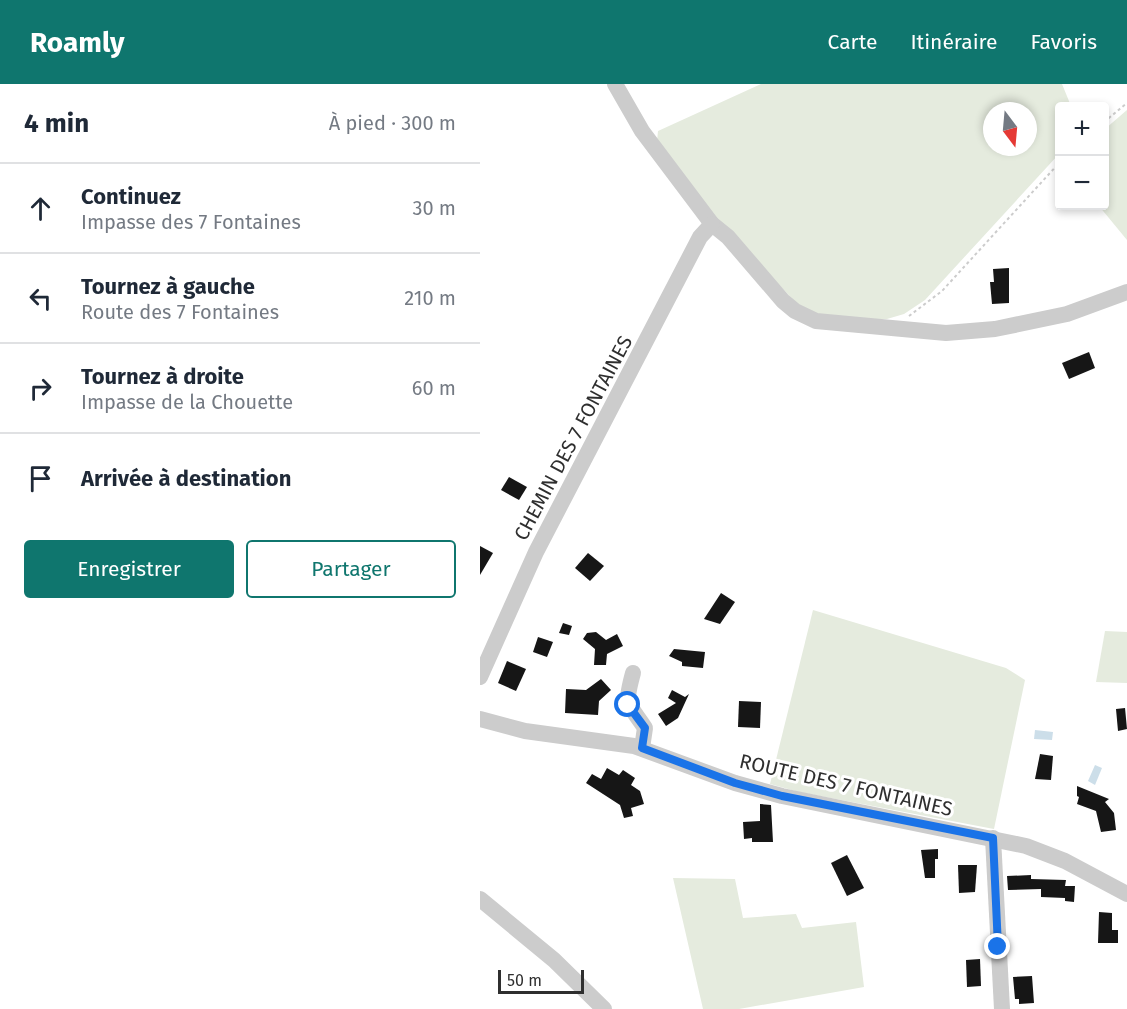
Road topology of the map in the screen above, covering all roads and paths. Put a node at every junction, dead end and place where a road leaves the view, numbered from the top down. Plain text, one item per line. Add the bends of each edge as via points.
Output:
1 (615, 84) edge
2 (1127, 103) edge
3 (1109, 118) edge
4 (1055, 166) edge
5 (712, 224) junction
6 (1127, 292) edge
7 (917, 312) dead end
8 (633, 673) dead end
9 (480, 677) edge
10 (480, 719) edge
11 (642, 748) junction
12 (993, 838) junction
13 (1127, 894) edge
14 (480, 899) edge
15 (604, 1009) edge
16 (1002, 1009) edge

1 - 5 street via 642,131
2 - 3 path
4 - 7 path via 942,291
5 - 6 street via 795,311 832,325 946,333 995,329 1067,314
5 - 9 street, CHEMIN DES 7 FONTAINES via 700,237 536,552
8 - 11 street via 627,700 645,728
10 - 11 street, ROUTE DES 7 FONTAINES via 525,731
11 - 12 street, ROUTE DES 7 FONTAINES via 782,796
12 - 13 street, ROUTE DES 7 FONTAINES via 1065,861
12 - 16 street
14 - 15 street via 554,960

